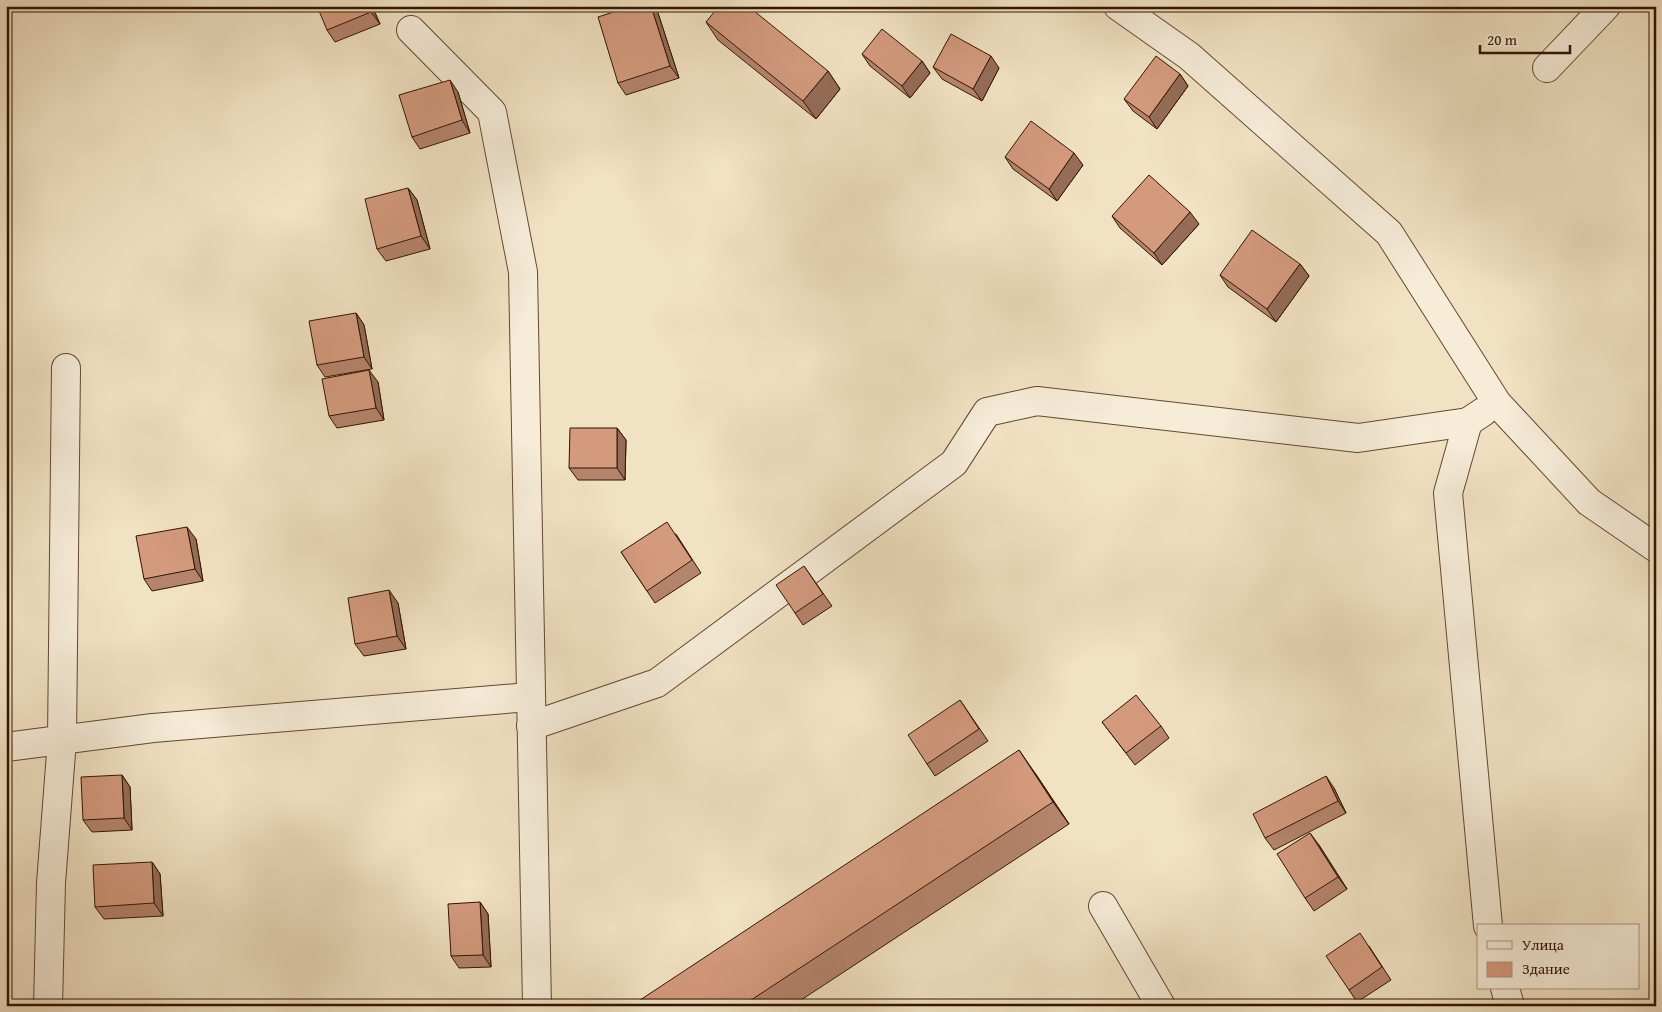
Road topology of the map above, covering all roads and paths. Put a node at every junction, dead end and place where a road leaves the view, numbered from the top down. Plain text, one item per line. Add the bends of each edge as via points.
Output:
1 (1118, 6) edge
2 (1606, 6) edge
3 (410, 30) dead end
4 (1548, 68) dead end
5 (66, 368) dead end
6 (1497, 403) junction
7 (1468, 422) junction
8 (1656, 548) edge
9 (530, 697) junction
10 (531, 726) junction
11 (62, 740) junction
12 (6, 747) edge
13 (1103, 906) dead end
14 (1488, 924) edge
15 (1506, 990) edge
16 (48, 1006) edge
17 (537, 1006) edge
18 (1161, 1006) edge
19 (1510, 1006) edge

1 - 6 street via 1189,56 1389,233
2 - 4 street
3 - 9 street via 492,112 523,272
5 - 11 street
6 - 7 street
6 - 8 street via 1589,502
7 - 10 street via 1358,438 1037,401 987,412 954,463 657,683
7 - 14 street via 1448,493
9 - 10 street
9 - 11 street via 153,728
10 - 17 street
11 - 12 street
11 - 16 street via 51,883
13 - 18 street
15 - 19 street

